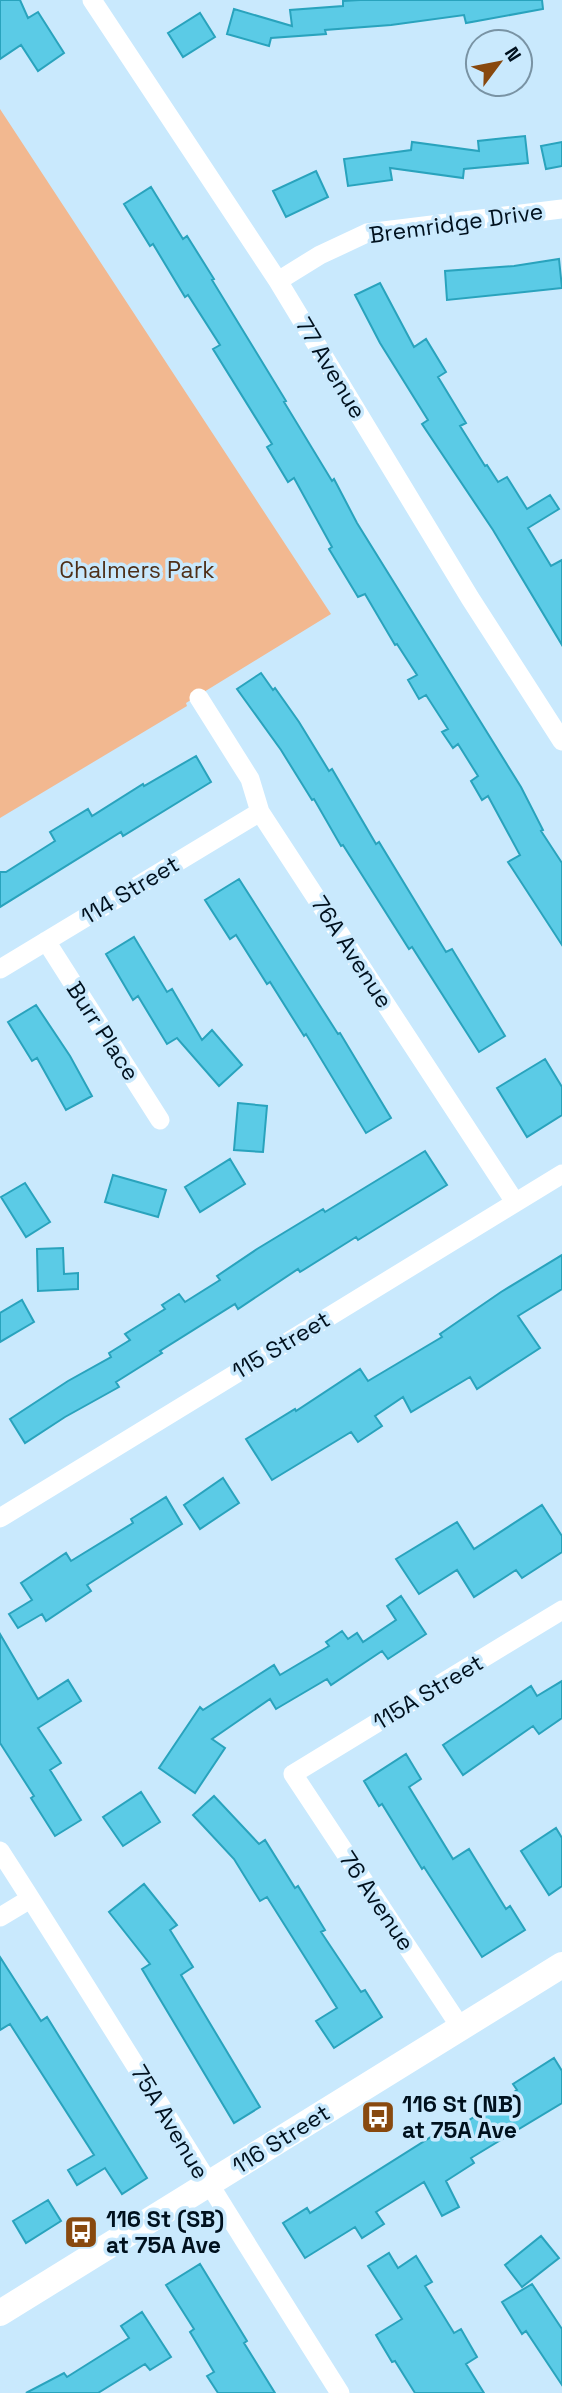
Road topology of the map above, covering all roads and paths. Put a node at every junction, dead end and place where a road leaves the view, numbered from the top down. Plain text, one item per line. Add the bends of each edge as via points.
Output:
1 (100, 3) edge
2 (562, 209) edge
3 (278, 281) junction
4 (199, 698) dead end
5 (562, 741) edge
6 (260, 811) junction
7 (46, 941) junction
8 (0, 969) edge
9 (160, 1120) dead end
10 (562, 1174) edge
11 (515, 1202) junction
12 (0, 1518) edge
13 (562, 1610) edge
14 (293, 1774) joint
15 (0, 1852) edge
16 (30, 1899) junction
17 (0, 1917) edge
18 (562, 1965) edge
19 (461, 2028) junction
20 (208, 2185) junction
21 (0, 2314) edge
22 (341, 2393) edge

1 - 3 street, 77 Avenue
2 - 3 street, Bremridge Drive via 367,233
3 - 5 street, 77 Avenue
4 - 6 street, 76A Avenue via 250,779
6 - 7 street, 114 Street
6 - 11 street, 76A Avenue
7 - 8 street, 114 Street
7 - 9 street, Burr Place
10 - 11 street, 115 Street
11 - 12 street, 115 Street
13 - 14 street, 115A Street
14 - 19 street, 76 Avenue
15 - 16 street, 75A Avenue
16 - 17 street
16 - 20 street, 75A Avenue
18 - 19 street, 116 Street
19 - 20 street, 116 Street
20 - 21 street, 116 Street
20 - 22 street, 75A Avenue

